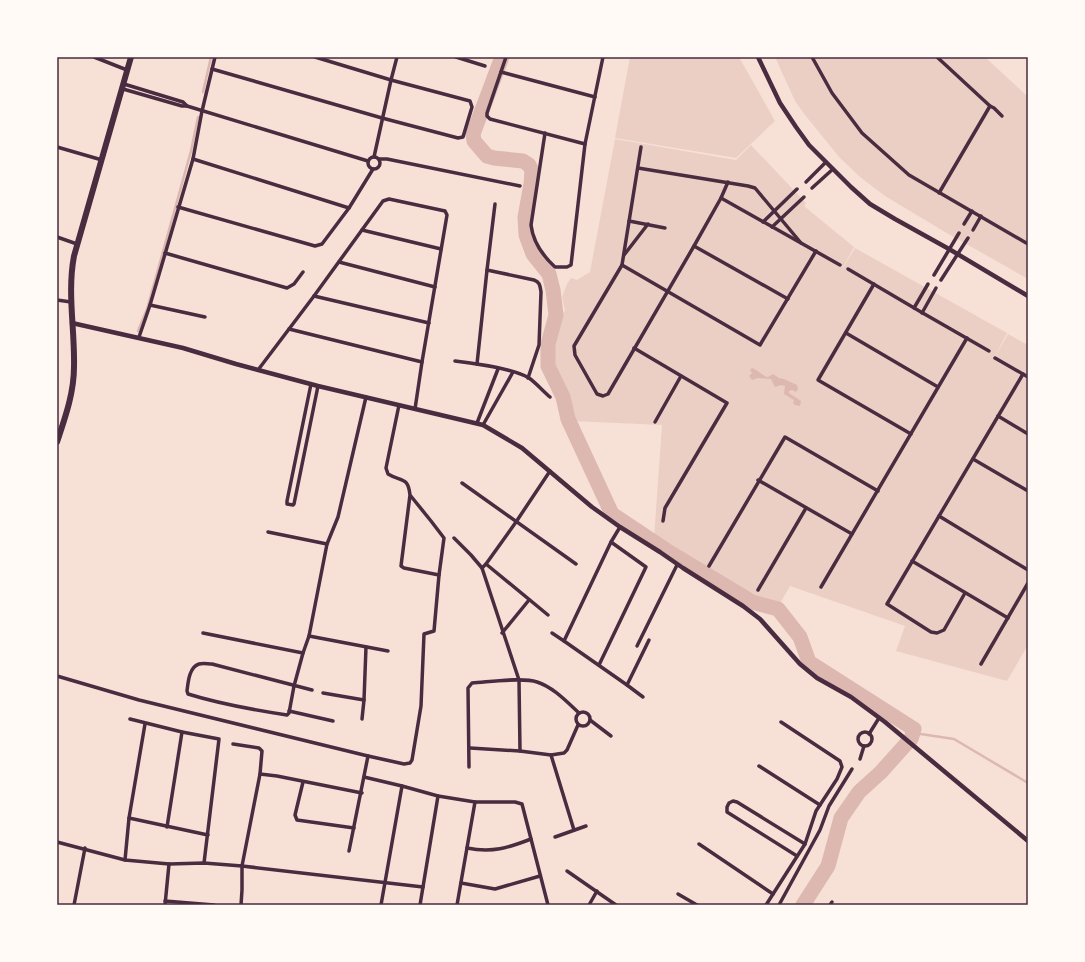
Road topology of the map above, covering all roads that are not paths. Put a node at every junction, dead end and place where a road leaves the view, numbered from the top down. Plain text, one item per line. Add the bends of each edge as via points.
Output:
1 (94, 57) edge
2 (131, 57) edge
3 (215, 57) edge
4 (315, 57) edge
5 (397, 57) edge
6 (456, 57) edge
7 (506, 57) edge
8 (603, 57) edge
9 (758, 57) edge
10 (812, 57) edge
11 (937, 57) edge
12 (485, 66) dead end
13 (212, 69) junction
14 (128, 70) junction
15 (501, 72) junction
16 (391, 80) junction
17 (123, 87) junction
18 (595, 97) junction
19 (990, 106) junction
20 (202, 110) junction
21 (1002, 116) dead end
22 (382, 118) junction
23 (545, 133) junction
24 (585, 144) junction
25 (57, 147) edge
26 (641, 147) dead end
27 (374, 157) junction
28 (193, 159) junction
29 (378, 159) junction
30 (102, 160) junction
31 (368, 161) junction
32 (826, 162) junction
33 (638, 168) junction
34 (373, 169) junction
35 (833, 169) junction
36 (728, 182) junction
37 (806, 182) dead end
38 (520, 186) dead end
39 (812, 188) dead end
40 (797, 189) dead end
41 (939, 193) junction
42 (804, 197) dead end
43 (721, 198) junction
44 (495, 204) dead end
45 (178, 207) junction
46 (349, 208) junction
47 (773, 211) junction
48 (972, 211) junction
49 (981, 216) junction
50 (780, 219) junction
51 (629, 221) junction
52 (763, 222) junction
53 (648, 224) junction
54 (964, 224) dead end
55 (772, 227) junction
56 (665, 228) dead end
57 (362, 230) junction
58 (973, 230) dead end
59 (959, 233) dead end
60 (57, 236) edge
61 (968, 238) dead end
62 (1027, 242) edge
63 (800, 243) junction
64 (77, 244) junction
65 (694, 246) junction
66 (441, 249) junction
67 (949, 249) junction
68 (816, 251) junction
69 (165, 252) junction
70 (958, 254) junction
71 (624, 256) junction
72 (339, 262) junction
73 (622, 265) junction
74 (840, 265) dead end
75 (848, 268) dead end
76 (487, 270) junction
77 (303, 272) dead end
78 (934, 275) dead end
79 (941, 280) dead end
80 (874, 284) junction
81 (928, 284) dead end
82 (435, 286) junction
83 (936, 288) dead end
84 (667, 290) junction
85 (314, 296) junction
86 (1028, 296) edge
87 (788, 299) junction
88 (57, 300) edge
89 (71, 302) junction
90 (150, 304) junction
91 (914, 308) junction
92 (922, 313) junction
93 (205, 317) dead end
94 (72, 323) junction
95 (428, 323) junction
96 (289, 329) junction
97 (846, 333) junction
98 (139, 337) junction
99 (967, 338) junction
100 (634, 348) junction
101 (989, 351) dead end
102 (995, 358) dead end
103 (455, 361) dead end
104 (422, 362) junction
105 (477, 364) junction
106 (498, 369) junction
107 (258, 370) junction
108 (513, 372) junction
109 (1023, 374) junction
110 (681, 376) junction
111 (1028, 377) edge
112 (528, 378) junction
113 (311, 384) junction
114 (318, 386) junction
115 (938, 387) junction
116 (366, 397) junction
117 (550, 397) dead end
118 (399, 405) junction
119 (416, 409) junction
120 (998, 416) junction
121 (655, 422) dead end
122 (477, 423) junction
123 (483, 425) junction
124 (911, 434) junction
125 (1028, 434) edge
126 (57, 442) edge
127 (973, 459) junction
128 (550, 471) junction
129 (758, 480) junction
130 (462, 483) dead end
131 (878, 491) junction
132 (1028, 492) edge
133 (410, 495) junction
134 (806, 508) junction
135 (939, 516) junction
136 (663, 521) dead end
137 (516, 522) junction
138 (620, 527) junction
139 (268, 532) dead end
140 (852, 534) junction
141 (454, 538) dead end
142 (611, 542) junction
143 (326, 544) junction
144 (912, 561) junction
145 (486, 564) junction
146 (576, 564) dead end
147 (677, 565) junction
148 (709, 566) dead end
149 (482, 568) junction
150 (1028, 570) edge
151 (439, 575) junction
152 (1028, 583) edge
153 (821, 587) dead end
154 (758, 590) dead end
155 (965, 593) junction
156 (529, 600) junction
157 (548, 615) dead end
158 (1008, 618) junction
159 (204, 633) dead end
160 (502, 633) junction
161 (552, 633) dead end
162 (309, 636) junction
163 (649, 640) dead end
164 (564, 641) junction
165 (637, 646) dead end
166 (366, 647) junction
167 (388, 651) dead end
168 (303, 653) junction
169 (981, 664) dead end
170 (599, 665) junction
171 (57, 676) edge
172 (519, 680) junction
173 (627, 685) junction
174 (294, 686) junction
175 (312, 690) dead end
176 (323, 693) dead end
177 (643, 697) dead end
178 (364, 700) junction
179 (290, 711) junction
180 (579, 713) junction
181 (880, 718) junction
182 (130, 719) dead end
183 (362, 719) dead end
184 (590, 720) junction
185 (333, 721) dead end
186 (781, 722) dead end
187 (146, 724) junction
188 (578, 725) junction
189 (182, 732) junction
190 (869, 734) junction
191 (611, 736) dead end
192 (233, 744) dead end
193 (864, 746) junction
194 (470, 748) junction
195 (520, 751) junction
196 (551, 755) junction
197 (368, 756) junction
198 (860, 759) dead end
199 (759, 766) dead end
200 (469, 767) dead end
201 (852, 769) dead end
202 (260, 774) junction
203 (364, 778) junction
204 (302, 782) junction
205 (402, 786) junction
206 (362, 793) junction
207 (438, 796) junction
208 (475, 802) junction
209 (820, 805) junction
210 (129, 818) junction
211 (586, 826) dead end
212 (167, 827) junction
213 (354, 828) junction
214 (574, 830) junction
215 (208, 835) junction
216 (555, 837) dead end
217 (531, 839) junction
218 (1028, 841) edge
219 (57, 842) edge
220 (699, 844) dead end
221 (805, 844) junction
222 (85, 848) junction
223 (467, 848) junction
224 (801, 850) junction
225 (349, 851) dead end
226 (808, 854) junction
227 (797, 856) junction
228 (124, 860) junction
229 (204, 863) junction
230 (169, 864) junction
231 (242, 866) junction
232 (567, 871) dead end
233 (540, 876) junction
234 (385, 882) junction
235 (461, 883) junction
236 (423, 887) junction
237 (597, 891) junction
238 (678, 894) dead end
239 (773, 894) junction
240 (165, 903) edge
241 (198, 904) edge
242 (74, 905) edge
243 (214, 905) edge
244 (241, 905) edge
245 (381, 905) edge
246 (420, 905) edge
247 (457, 905) edge
248 (548, 905) edge
249 (589, 905) edge
250 (616, 905) edge
251 (696, 905) edge
252 (766, 905) edge
253 (779, 905) edge

1 - 14 street
2 - 14 main road
3 - 13 street
4 - 16 street
5 - 16 street
6 - 12 street
7 - 15 street
8 - 18 street
9 - 32 street via 780,103 809,144
10 - 41 street via 832,93 862,133 909,175
11 - 19 street
13 - 20 street
13 - 22 street
14 - 17 main road
15 - 18 street
15 - 23 street via 487,116 490,119
16 - 22 street
16 - 22 street via 470,101 472,107 461,138
17 - 20 street via 183,102 187,106
17 - 30 main road
18 - 24 street
19 - 21 street
19 - 41 street
20 - 28 street
20 - 31 street
22 - 27 street
23 - 24 street
23 - 24 street via 531,225 537,245 555,267 571,265
25 - 30 street
26 - 33 street
27 - 29 street
27 - 31 street
28 - 45 street
28 - 46 street
29 - 34 street via 380,166
29 - 38 street
30 - 64 main road
31 - 34 street via 368,165
32 - 35 street
32 - 37 street
33 - 36 street
33 - 51 street
34 - 46 street
35 - 39 street
35 - 67 street via 870,204
36 - 43 street
36 - 47 street via 755,188
40 - 47 street
41 - 48 street
42 - 50 street
43 - 52 street
43 - 65 street
44 - 76 street
45 - 46 street via 315,246 322,244
45 - 69 street
47 - 50 street
47 - 52 street
48 - 49 street
48 - 54 street
49 - 58 street
49 - 62 street
50 - 55 street
50 - 63 street
51 - 53 street
51 - 71 street
52 - 55 street
53 - 56 street
53 - 71 street
55 - 63 street
57 - 66 street
57 - 66 street via 386,199 445,211 447,215
57 - 72 street
59 - 67 street
60 - 64 street
61 - 70 street
63 - 68 street
64 - 89 main road via 71,270
65 - 84 street
65 - 87 street
66 - 82 street
67 - 70 street
67 - 78 street
68 - 74 street
68 - 87 street
69 - 77 street via 288,288
69 - 90 street
70 - 79 street
70 - 86 street
71 - 73 street
72 - 82 street
72 - 85 street
73 - 84 street
73 - 100 street via 574,346 575,355 597,394 603,396 608,394
75 - 80 street
76 - 105 street
76 - 112 street via 537,281 539,284 539,345
80 - 91 street
80 - 97 street
81 - 91 street
82 - 95 street
83 - 92 street
84 - 87 street via 760,345
84 - 100 street
85 - 95 street
85 - 96 street
88 - 89 street
89 - 94 main road
90 - 93 street
90 - 98 street
91 - 92 street
92 - 99 street
94 - 98 street
94 - 126 main road via 74,381
95 - 104 street
96 - 104 street
96 - 107 street
97 - 115 street
97 - 124 street via 818,380
98 - 107 street
99 - 101 street
99 - 115 street
100 - 110 street
102 - 109 street
103 - 105 street
104 - 119 street
105 - 106 street
106 - 108 street
106 - 122 street
107 - 113 street
108 - 112 street
108 - 123 street
109 - 111 street
109 - 120 street
110 - 121 street
110 - 136 street via 727,402 665,508
112 - 117 street
113 - 114 street
113 - 114 street via 287,504 294,504
114 - 116 street
115 - 124 street
116 - 118 street
116 - 143 street via 338,517
118 - 119 street
118 - 133 street via 386,468 388,474 406,481
119 - 122 street
120 - 125 street
120 - 127 street
122 - 123 street
123 - 128 street via 522,448
124 - 131 street
127 - 132 street
127 - 135 street
128 - 137 street
128 - 138 street
129 - 131 street via 785,437
129 - 134 street
129 - 148 street
130 - 137 street
131 - 140 street
133 - 151 street via 444,538
133 - 151 street via 401,566
134 - 140 street
134 - 154 street
135 - 144 street
135 - 150 street
137 - 145 street
137 - 146 street
138 - 142 street
138 - 147 street
139 - 143 street
140 - 153 street
141 - 149 street
142 - 164 street
142 - 170 street via 646,567
143 - 162 street
144 - 155 street
144 - 155 street via 888,604 931,632 944,630
145 - 149 street
145 - 156 street
147 - 165 street
147 - 181 street via 743,606 760,619 800,664 817,678 851,697
149 - 160 street
151 - 197 street via 434,631 424,634 421,706 412,760 404,764
152 - 158 street
155 - 158 street
156 - 157 street
156 - 160 street
158 - 169 street
159 - 168 street
160 - 172 street
161 - 164 street
162 - 166 street
162 - 168 street
163 - 173 street
164 - 170 street
166 - 167 street
166 - 178 street
168 - 174 street
170 - 173 street
171 - 197 street via 139,700
172 - 180 street via 537,682 547,687
172 - 194 street via 470,684
172 - 195 street
173 - 177 street
174 - 175 street
174 - 179 street
174 - 179 street via 212,664 195,666 189,679 188,694 287,715
176 - 178 street
178 - 183 street
179 - 185 street
180 - 184 street via 585,712
180 - 188 street via 575,719
181 - 190 street
181 - 218 street
182 - 187 street
184 - 188 street via 587,726
184 - 191 street
186 - 209 street via 840,762 842,767 838,779
187 - 189 street
187 - 210 street
188 - 196 street via 567,750
189 - 212 street
189 - 215 street via 218,739
190 - 193 street via 871,742
190 - 193 street via 863,733 858,737 860,744
192 - 202 street via 259,748 262,751
193 - 198 street
194 - 195 street
194 - 200 street
195 - 196 street
196 - 214 street
197 - 203 street
199 - 209 street
201 - 226 street via 829,806
202 - 204 street
202 - 231 street
203 - 205 street
203 - 206 street
204 - 206 street
204 - 213 street via 295,815 297,820
205 - 207 street
205 - 234 street
206 - 213 street
207 - 208 street
207 - 236 street
208 - 217 street via 520,802
208 - 223 street
209 - 221 street
210 - 212 street
210 - 228 street
211 - 214 street
212 - 215 street
213 - 225 street
214 - 216 street
215 - 229 street
217 - 223 street via 500,850
217 - 233 street
219 - 222 street
220 - 239 street
221 - 224 street
221 - 227 street via 737,802 729,802 727,812
222 - 228 street
222 - 242 street
223 - 235 street
224 - 226 street
224 - 227 street
226 - 253 street
227 - 239 street
228 - 230 street
229 - 230 street
229 - 231 street
230 - 240 street
231 - 234 street
231 - 244 street
232 - 237 street
233 - 235 street via 495,889
233 - 248 street
234 - 236 street
234 - 245 street
235 - 247 street
236 - 246 street
237 - 249 street
237 - 250 street
238 - 251 street
239 - 252 street
240 - 241 street
241 - 243 street

